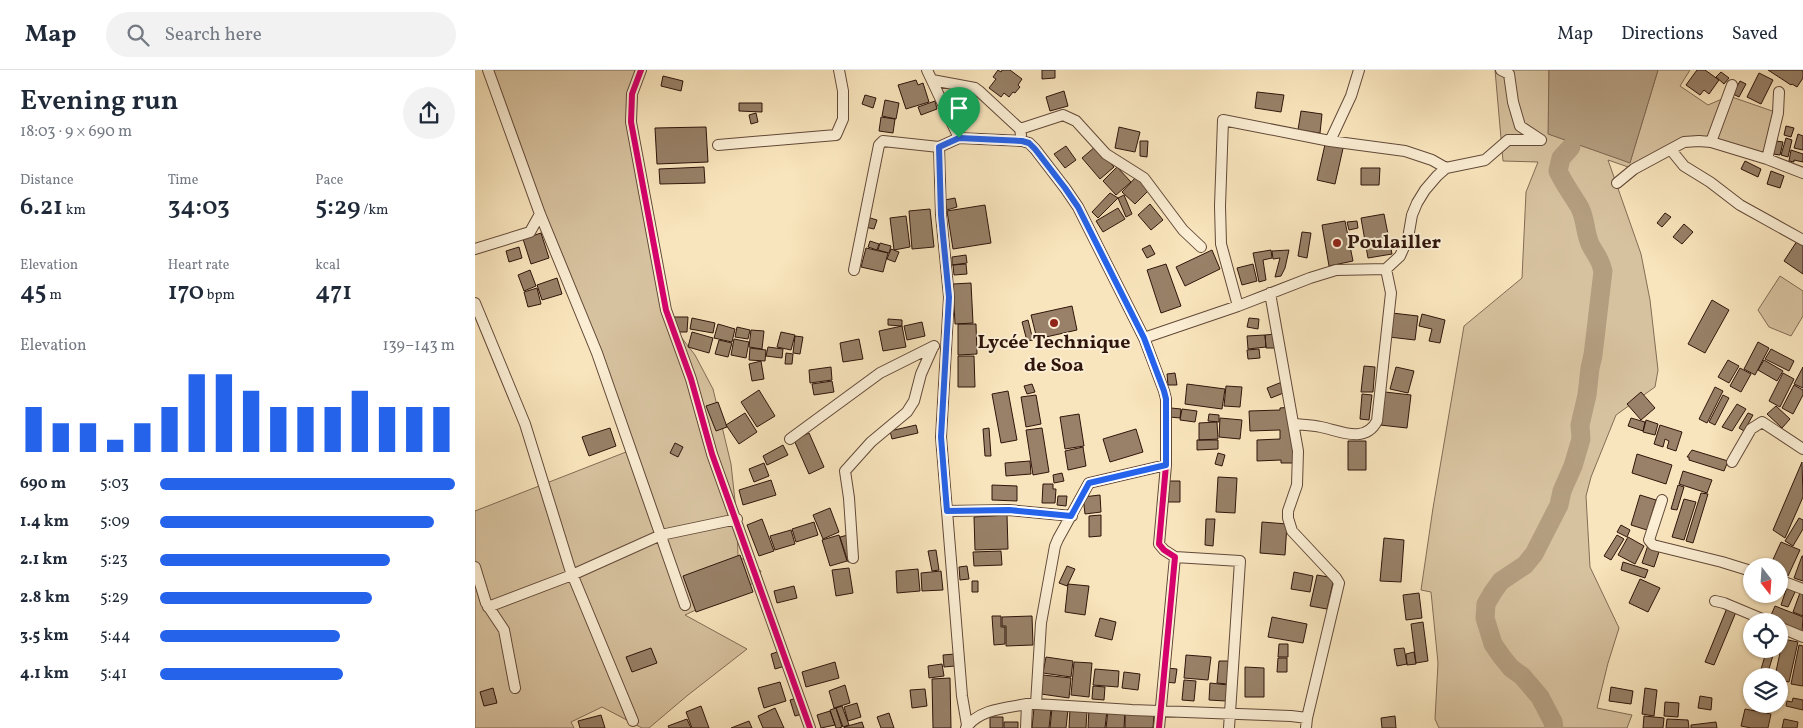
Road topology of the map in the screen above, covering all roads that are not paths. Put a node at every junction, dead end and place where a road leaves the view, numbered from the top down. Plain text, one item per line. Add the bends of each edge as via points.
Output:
1 (488, 70) edge
2 (641, 70) edge
3 (839, 70) edge
4 (927, 70) edge
5 (1359, 70) edge
6 (1501, 70) edge
7 (931, 80) junction
8 (1732, 85) dead end
9 (1779, 92) dead end
10 (1020, 129) junction
11 (959, 138) junction
12 (1022, 141) junction
13 (1330, 141) junction
14 (1711, 142) junction
15 (718, 145) dead end
16 (939, 147) junction
17 (1671, 150) junction
18 (1767, 159) junction
19 (1446, 168) junction
20 (1803, 173) edge
21 (1617, 183) dead end
22 (540, 214) junction
23 (1803, 240) edge
24 (1201, 247) dead end
25 (475, 249) edge
26 (1386, 269) junction
27 (854, 270) dead end
28 (1271, 293) junction
29 (475, 303) edge
30 (1238, 306) junction
31 (1144, 338) junction
32 (947, 340) junction
33 (933, 346) junction
34 (1294, 424) junction
35 (790, 439) dead end
36 (1803, 449) edge
37 (1732, 462) dead end
38 (1166, 465) junction
39 (1662, 500) dead end
40 (947, 511) junction
41 (1071, 516) junction
42 (737, 519) junction
43 (661, 535) junction
44 (1175, 557) junction
45 (853, 558) dead end
46 (475, 567) edge
47 (1743, 569) edge
48 (572, 575) junction
49 (1788, 583) edge
50 (1803, 589) edge
51 (1715, 601) dead end
52 (685, 605) dead end
53 (489, 607) junction
54 (1747, 613) edge
55 (1788, 630) edge
56 (1803, 637) edge
57 (515, 688) dead end
58 (1031, 704) junction
59 (1160, 710) junction
60 (1230, 714) junction
61 (633, 720) dead end
62 (1307, 723) edge
63 (967, 727) edge
64 (810, 728) edge
65 (1026, 728) edge
66 (1159, 728) edge
67 (1229, 728) edge

1 - 22 street
2 - 42 street via 633,94 631,122 666,310 691,379 712,454
3 - 15 street via 843,119 835,135
4 - 7 street
5 - 13 street
6 - 19 street via 1509,74 1519,126 1541,140 1508,140 1485,160
7 - 10 street via 975,88
7 - 11 street
8 - 14 street
9 - 18 street via 1779,113
10 - 12 street
10 - 24 street via 1063,115 1076,121 1106,154 1144,178 1183,230
11 - 12 street
11 - 16 street
12 - 31 street via 1035,149 1078,207
13 - 19 street via 1405,152
13 - 30 street via 1223,120 1221,244
14 - 17 street via 1684,142
14 - 18 street
16 - 27 street via 883,141 879,145
16 - 32 street via 949,297
17 - 21 street via 1634,169
17 - 23 street via 1684,166 1740,205
18 - 20 street
19 - 26 street via 1417,203 1400,256
22 - 25 street via 530,232
22 - 43 street via 597,352
26 - 28 street via 1336,270
26 - 34 street via 1391,293 1374,428 1353,435
28 - 30 street
28 - 34 street
29 - 48 street via 525,424
30 - 31 street
31 - 38 street via 1166,399
32 - 33 street
32 - 40 street via 941,437
33 - 35 street via 879,373
33 - 45 street via 907,412 871,442 845,471
34 - 62 street via 1299,476 1288,518 1292,531 1339,583
36 - 37 street via 1762,422 1751,429
38 - 41 street via 1089,483
38 - 44 street via 1159,544
39 - 47 street via 1649,540 1653,545
40 - 41 street via 1009,510
40 - 63 street
41 - 58 street via 1058,539 1050,570
42 - 43 street
42 - 64 street
43 - 48 street
43 - 52 street
44 - 59 street
44 - 60 street via 1240,561
46 - 53 street
48 - 53 street
48 - 61 street
49 - 50 street
51 - 54 street
53 - 57 street via 505,630
55 - 56 street
58 - 59 street
58 - 63 street via 982,714
58 - 65 street
59 - 60 street
59 - 66 street
60 - 62 street via 1291,716
60 - 67 street

